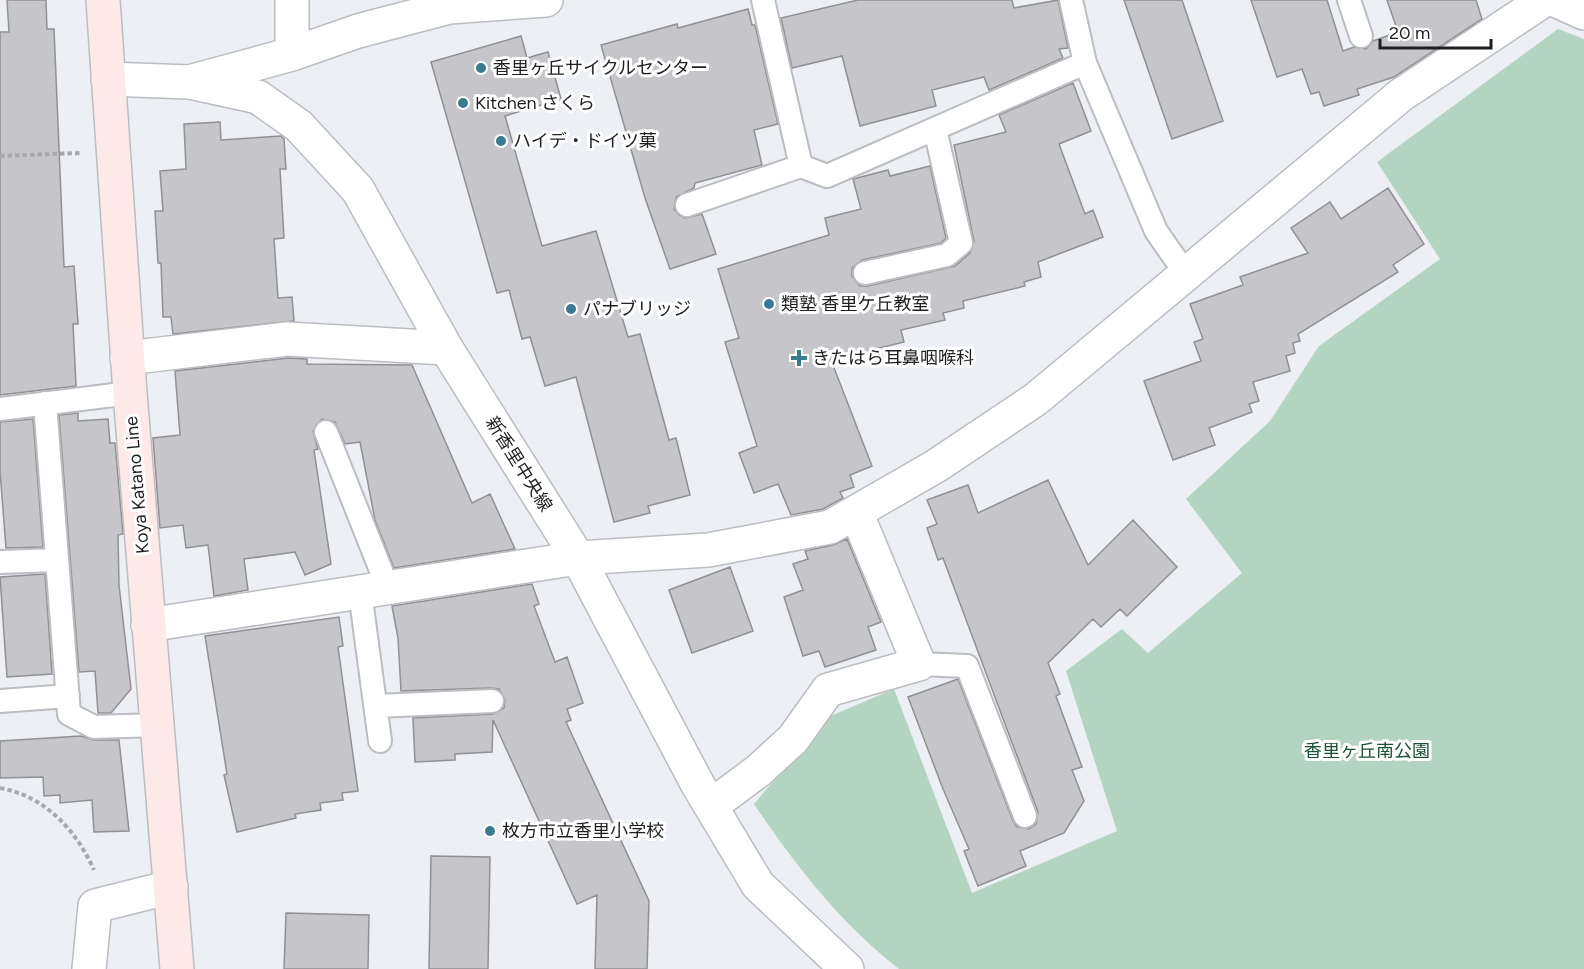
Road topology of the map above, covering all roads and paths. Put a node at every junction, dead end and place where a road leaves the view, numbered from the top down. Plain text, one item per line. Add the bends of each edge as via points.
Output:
1 (103, 0) edge
2 (292, 0) edge
3 (546, 0) edge
4 (763, 0) edge
5 (1071, 0) edge
6 (1349, 0) edge
7 (1544, 0) edge
8 (1555, 0) edge
9 (1584, 13) edge
10 (1361, 36) dead end
11 (292, 54) junction
12 (1085, 63) junction
13 (108, 79) junction
14 (189, 82) junction
15 (935, 129) junction
16 (113, 151) junction
17 (0, 156) edge
18 (801, 166) junction
19 (687, 205) dead end
20 (865, 273) dead end
21 (1186, 274) junction
22 (446, 348) junction
23 (128, 358) junction
24 (130, 393) junction
25 (45, 403) junction
26 (0, 409) edge
27 (326, 432) dead end
28 (856, 512) junction
29 (578, 558) junction
30 (57, 560) junction
31 (0, 562) edge
32 (374, 590) junction
33 (148, 625) junction
34 (919, 664) junction
35 (68, 696) junction
36 (0, 701) edge
37 (492, 701) dead end
38 (376, 706) junction
39 (157, 724) junction
40 (381, 741) dead end
41 (0, 788) edge
42 (711, 806) junction
43 (1025, 816) dead end
44 (171, 887) junction
45 (108, 903) junction
46 (88, 969) edge
47 (177, 969) edge
48 (847, 969) edge

1 - 13 main road, Koya Katano Line
2 - 11 street
3 - 11 street via 449,7 358,31
4 - 18 lane
5 - 12 lane
6 - 10 lane
7 - 21 street via 1401,95
8 - 9 street
11 - 14 street
12 - 15 lane
12 - 21 lane via 1156,231
13 - 14 street, 新香里中央線
13 - 16 main road, Koya Katano Line
14 - 22 street, 新香里中央線 via 258,97 299,126 358,190
15 - 18 lane via 827,176
15 - 20 lane via 961,243 947,255
16 - 17 path
16 - 23 main road, Koya Katano Line
18 - 19 lane
21 - 28 street via 1036,399 936,466
22 - 23 street via 287,339
22 - 29 street, 新香里中央線
23 - 24 main road, Koya Katano Line
24 - 25 lane
24 - 33 main road, Koya Katano Line
25 - 26 lane
25 - 30 lane
27 - 32 lane
28 - 29 street via 830,527 708,550
28 - 34 street
29 - 32 street
29 - 42 street, 新香里中央線
30 - 31 lane
30 - 35 lane
32 - 33 street
32 - 38 lane
33 - 39 main road, Koya Katano Line
34 - 42 street via 828,690 793,739
34 - 43 lane via 967,666
35 - 36 lane
35 - 39 lane via 69,714 94,727
37 - 38 lane
38 - 40 lane
39 - 44 main road, Koya Katano Line
41 - 45 path via 21,792 62,819 87,854
42 - 48 street, 新香里中央線 via 758,885
44 - 45 street
44 - 47 main road, Koya Katano Line
45 - 46 street via 95,906

